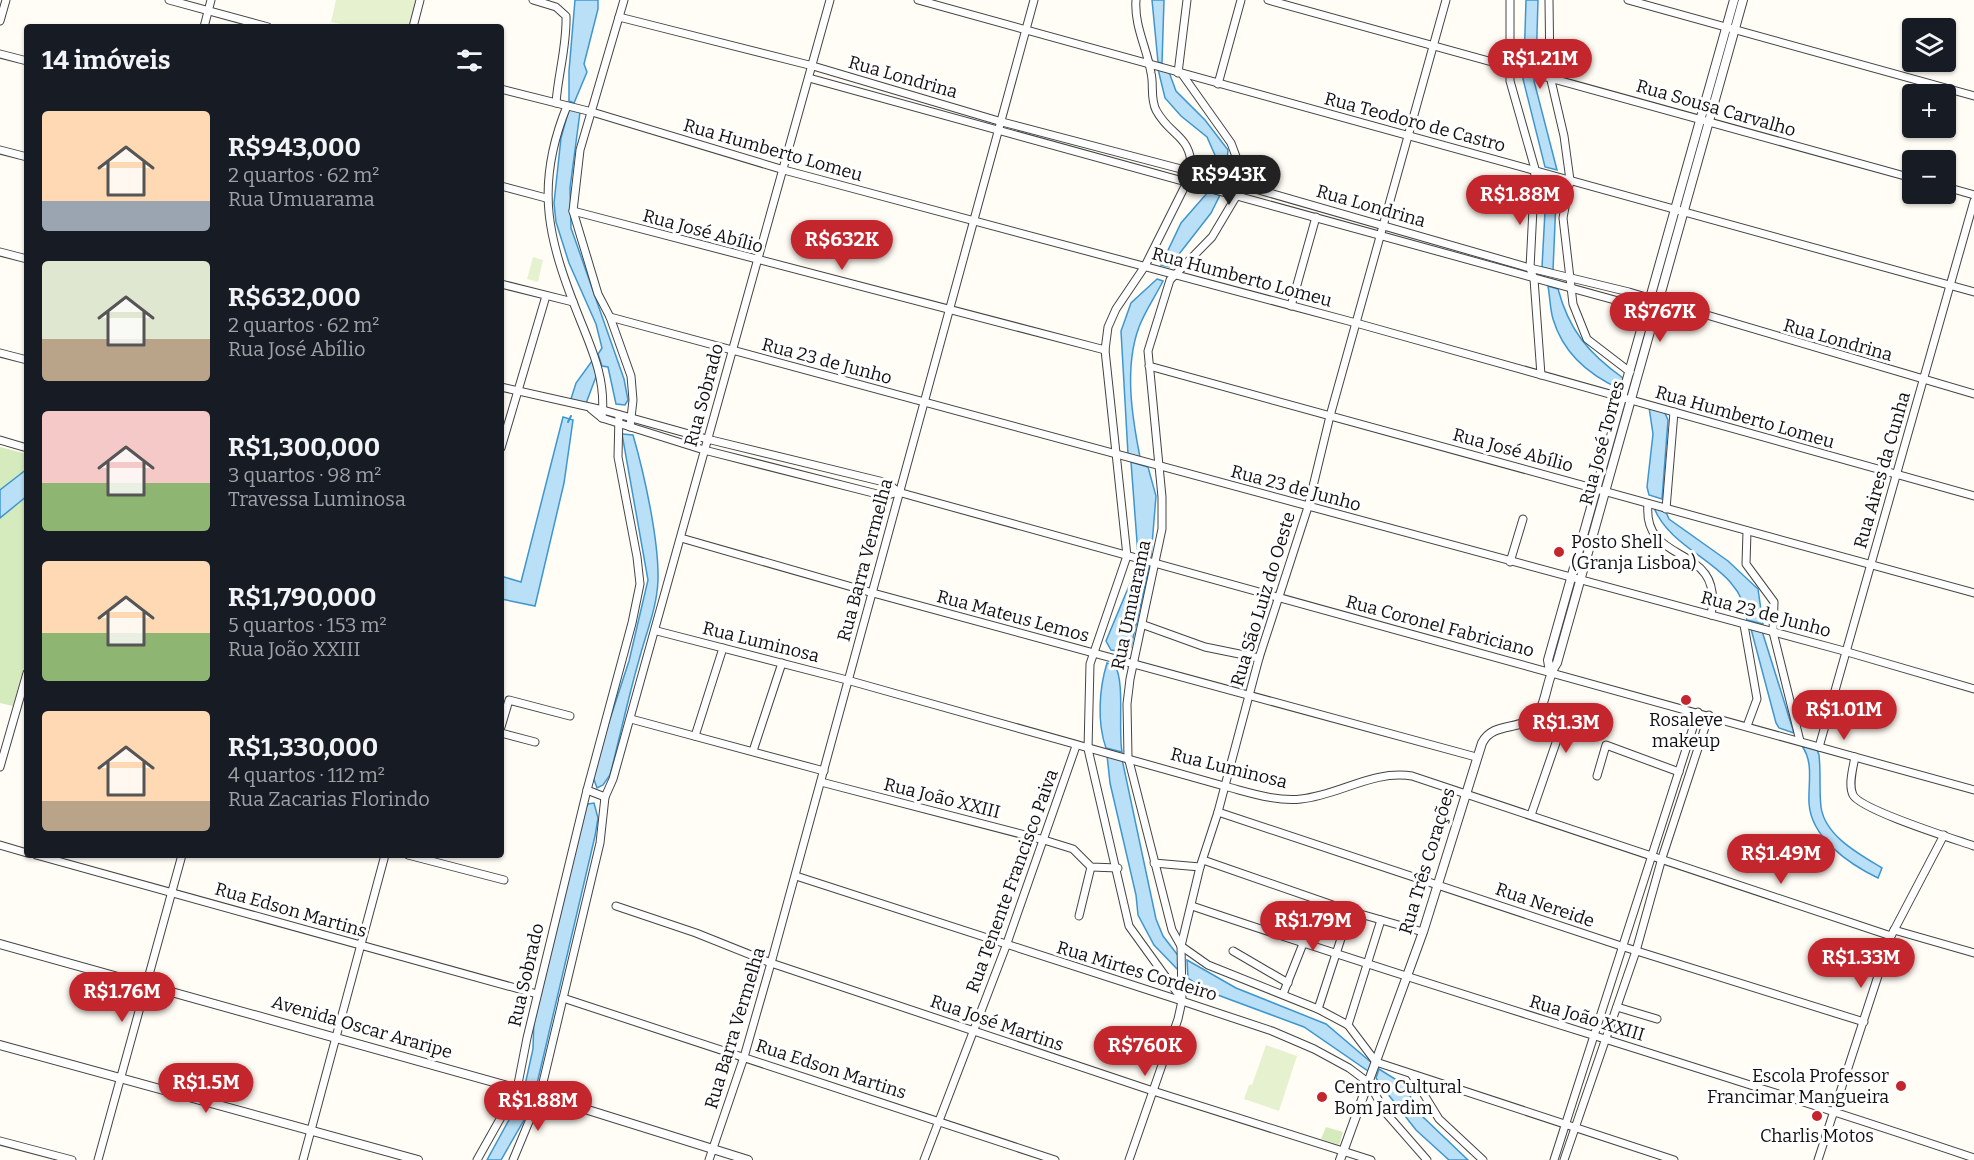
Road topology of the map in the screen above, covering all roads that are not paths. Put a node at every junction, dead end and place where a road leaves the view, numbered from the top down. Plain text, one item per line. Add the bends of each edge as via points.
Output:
1 (6, 0) edge
2 (169, 0) edge
3 (211, 0) edge
4 (420, 0) edge
5 (532, 0) edge
6 (624, 0) edge
7 (830, 0) edge
8 (918, 0) edge
9 (1034, 0) edge
10 (1136, 0) edge
11 (1187, 0) edge
12 (1241, 0) edge
13 (1268, 0) edge
14 (1446, 0) edge
15 (1510, 0) edge
16 (1549, 0) edge
17 (1628, 0) edge
18 (1734, 0) edge
19 (1743, 0) edge
20 (208, 11) junction
21 (619, 18) junction
22 (0, 21) edge
23 (205, 24) edge
24 (257, 24) edge
25 (414, 24) edge
26 (1026, 29) junction
27 (1730, 30) junction
28 (1435, 44) junction
29 (0, 54) edge
30 (24, 60) edge
31 (1148, 63) junction
32 (813, 66) junction
33 (1508, 66) junction
34 (1180, 74) junction
35 (1550, 76) junction
36 (809, 78) junction
37 (1218, 84) junction
38 (504, 90) edge
39 (1974, 96) edge
40 (556, 103) junction
41 (567, 106) junction
42 (592, 112) junction
43 (1705, 120) junction
44 (1002, 122) junction
45 (1000, 131) junction
46 (1409, 137) junction
47 (0, 150) edge
48 (24, 156) edge
49 (1137, 158) junction
50 (1135, 167) junction
51 (1535, 169) junction
52 (784, 170) junction
53 (1192, 172) junction
54 (1902, 175) edge
55 (1570, 180) junction
56 (1186, 181) junction
57 (1238, 184) junction
58 (504, 187) edge
59 (1956, 190) edge
60 (1237, 195) junction
61 (1974, 195) edge
62 (546, 198) junction
63 (1974, 201) edge
64 (1675, 209) junction
65 (573, 211) junction
66 (1686, 212) junction
67 (1316, 217) junction
68 (975, 221) junction
69 (1384, 225) junction
70 (1382, 235) junction
71 (0, 252) edge
72 (24, 258) edge
73 (759, 262) junction
74 (1144, 266) junction
75 (1530, 268) junction
76 (1176, 274) junction
77 (1571, 278) junction
78 (1534, 279) junction
79 (504, 285) edge
80 (1950, 285) junction
81 (1572, 290) junction
82 (1974, 292) edge
83 (546, 296) junction
84 (1654, 300) junction
85 (573, 302) junction
86 (1291, 306) junction
87 (1646, 308) junction
88 (950, 312) junction
89 (1656, 312) junction
90 (610, 317) junction
91 (1356, 323) junction
92 (1105, 350) junction
93 (730, 351) junction
94 (0, 353) edge
95 (24, 359) edge
96 (1149, 366) junction
97 (1630, 372) junction
98 (1541, 375) junction
99 (1923, 380) junction
100 (504, 388) edge
101 (517, 392) junction
102 (1974, 394) edge
103 (1626, 400) junction
104 (926, 402) junction
105 (1674, 412) junction
106 (603, 414) junction
107 (1330, 416) junction
108 (619, 419) junction
109 (630, 423) junction
110 (504, 438) edge
111 (707, 439) junction
112 (0, 440) edge
113 (24, 447) edge
114 (704, 450) junction
115 (1118, 456) junction
116 (1157, 466) junction
117 (1897, 475) junction
118 (1602, 490) junction
119 (898, 492) junction
120 (1974, 496) edge
121 (1648, 504) junction
122 (1308, 507) junction
123 (1666, 508) junction
124 (1523, 519) dead end
125 (1747, 531) junction
126 (681, 538) junction
127 (1127, 556) junction
128 (1510, 562) junction
129 (1156, 565) junction
130 (1870, 565) junction
131 (1576, 580) junction
132 (873, 593) junction
133 (1974, 593) edge
134 (1278, 599) junction
135 (1711, 615) junction
136 (1144, 625) junction
137 (1744, 625) junction
138 (657, 631) junction
139 (1773, 632) junction
140 (723, 648) junction
141 (1845, 651) junction
142 (1093, 654) junction
143 (1259, 658) junction
144 (782, 663) junction
145 (1133, 663) junction
146 (1550, 672) junction
147 (848, 680) junction
148 (24, 682) edge
149 (1974, 689) edge
150 (1249, 694) junction
151 (1698, 712) junction
152 (1709, 715) junction
153 (570, 716) dead end
154 (504, 717) edge
155 (631, 719) junction
156 (1530, 720) junction
157 (1748, 726) junction
158 (504, 734) edge
159 (695, 736) junction
160 (1800, 741) junction
161 (535, 742) dead end
162 (1076, 746) junction
163 (1819, 747) junction
164 (1088, 749) junction
165 (2, 750) edge
166 (753, 751) junction
167 (1128, 757) junction
168 (1476, 757) junction
169 (1855, 757) junction
170 (0, 767) edge
171 (824, 771) junction
172 (1679, 772) junction
173 (1597, 777) dead end
174 (821, 782) junction
175 (1224, 786) junction
176 (586, 789) junction
177 (1974, 790) edge
178 (1466, 794) junction
179 (605, 797) junction
180 (1218, 812) junction
181 (1531, 815) junction
182 (1944, 835) junction
183 (1044, 840) junction
184 (0, 845) edge
185 (1974, 846) edge
186 (24, 852) edge
187 (1652, 855) junction
188 (47, 858) edge
189 (181, 858) edge
190 (384, 858) edge
191 (420, 858) edge
192 (1662, 858) junction
193 (1154, 863) junction
194 (1202, 864) junction
195 (1091, 867) junction
196 (1118, 868) junction
197 (796, 876) junction
198 (504, 880) dead end
199 (1437, 884) junction
200 (171, 892) junction
201 (1320, 901) junction
202 (616, 906) dead end
203 (1192, 906) junction
204 (1350, 910) junction
205 (1079, 916) dead end
206 (1381, 920) junction
207 (1423, 932) junction
208 (1893, 933) junction
209 (0, 944) edge
210 (1304, 944) junction
211 (362, 945) junction
212 (1006, 946) junction
213 (1181, 946) junction
214 (1624, 947) junction
215 (1233, 951) dead end
216 (1636, 951) junction
217 (1974, 953) edge
218 (1336, 955) junction
219 (771, 963) junction
220 (1366, 965) junction
221 (1407, 978) junction
222 (1288, 983) junction
223 (145, 984) junction
224 (537, 994) junction
225 (1283, 994) junction
226 (563, 998) junction
227 (1182, 1000) junction
228 (1617, 1006) junction
229 (1318, 1009) junction
230 (1657, 1019) dead end
231 (1864, 1022) junction
232 (1348, 1025) junction
233 (973, 1031) junction
234 (336, 1036) junction
235 (1595, 1036) junction
236 (1606, 1040) junction
237 (0, 1045) edge
238 (744, 1057) junction
239 (1376, 1062) junction
240 (1412, 1075) junction
241 (120, 1077) junction
242 (1369, 1083) junction
243 (517, 1089) junction
244 (1153, 1091) junction
245 (540, 1095) junction
246 (1834, 1111) junction
247 (940, 1120) junction
248 (1566, 1125) junction
249 (1575, 1128) junction
250 (310, 1129) junction
251 (0, 1141) edge
252 (713, 1149) junction
253 (1344, 1150) junction
254 (1974, 1158) edge
255 (72, 1160) edge
256 (98, 1160) edge
257 (303, 1160) edge
258 (418, 1160) edge
259 (477, 1160) edge
260 (513, 1160) edge
261 (709, 1160) edge
262 (748, 1160) edge
263 (924, 1160) edge
264 (1054, 1160) edge
265 (1129, 1160) edge
266 (1340, 1160) edge
267 (1371, 1160) edge
268 (1427, 1160) edge
269 (1483, 1160) edge
270 (1554, 1160) edge
271 (1564, 1160) edge
272 (1674, 1160) edge
273 (1818, 1160) edge

1 - 22 street
2 - 20 street
3 - 20 street
4 - 25 street
5 - 40 street via 556,7 566,16
6 - 21 street
7 - 32 street, Rua Sobrado
8 - 26 street, Rua Teodoro de Castro
9 - 26 street, Rua Barra Vermelha
10 - 31 street
11 - 34 street
12 - 37 street
13 - 28 street, Rua Sousa Carvalho
14 - 28 street, Rua São Luiz do Oeste
15 - 33 street
16 - 35 street
17 - 27 street
18 - 27 street, Rua José Torres
19 - 27 street, Rua José Torres
20 - 23 street
20 - 24 street
21 - 32 street, Rua Londrina
21 - 42 street
26 - 31 street, Rua Teodoro de Castro
26 - 44 street, Rua Barra Vermelha
27 - 39 street
27 - 43 street, Rua José Torres
28 - 33 street, Rua Sousa Carvalho
28 - 46 street, Rua São Luiz do Oeste
29 - 30 street
31 - 34 street, Rua Teodoro de Castro
31 - 53 street via 1156,109 1188,146
32 - 36 street, Rua Sobrado
32 - 44 street, Rua Londrina
33 - 35 street, Rua Sousa Carvalho
33 - 51 street
34 - 37 street, Rua Teodoro de Castro
34 - 57 street, Rua Umuarama via 1231,143 1237,159
35 - 43 street, Rua Sousa Carvalho
35 - 55 street
36 - 45 street, Rua Londrina
36 - 52 street, Rua Sobrado
37 - 46 street, Rua Teodoro de Castro
38 - 40 street, Rua Humberto Lomeu
40 - 41 street, Rua Humberto Lomeu
41 - 42 street, Rua Humberto Lomeu
41 - 62 street via 555,139
42 - 52 street, Rua Humberto Lomeu
42 - 65 street via 580,150
43 - 54 street, Rua Sousa Carvalho
43 - 64 street, Rua José Torres
43 - 66 street, Rua José Torres
44 - 45 street, Rua Barra Vermelha
44 - 49 street, Rua Londrina
45 - 50 street, Rua Londrina
45 - 68 street, Rua Barra Vermelha
46 - 51 street, Rua Teodoro de Castro
46 - 69 street, Rua São Luiz do Oeste
47 - 48 street
49 - 50 street
49 - 53 street, Rua Londrina
50 - 56 street, Rua Londrina
51 - 55 street, Rua Teodoro de Castro
51 - 75 street
52 - 68 street, Rua Humberto Lomeu
52 - 73 street, Rua Sobrado
53 - 56 street, Rua Umuarama
53 - 57 street, Rua Londrina
55 - 64 street, Rua Teodoro de Castro
55 - 77 street via 1563,218
56 - 60 street, Rua Londrina
56 - 74 street, Rua Umuarama
57 - 60 street, Rua Umuarama
57 - 69 street, Rua Londrina
58 - 62 street
59 - 61 street
60 - 67 street, Rua Londrina
60 - 76 street, Rua Umuarama via 1212,237
62 - 85 street via 553,243
63 - 80 street, Rua Aires da Cunha
64 - 66 street, Rua Teodoro de Castro
64 - 84 street, Rua José Torres
65 - 73 street, Rua José Abílio
65 - 90 street via 598,294
66 - 80 street, Rua Teodoro de Castro
66 - 84 street, Rua José Torres
67 - 70 street, Rua Londrina
67 - 86 street
68 - 74 street, Rua Humberto Lomeu
68 - 88 street, Rua Barra Vermelha
69 - 70 street, Rua São Luiz do Oeste
69 - 75 street, Rua Londrina
70 - 78 street, Rua Londrina
70 - 91 street, Rua São Luiz do Oeste
71 - 72 street
73 - 88 street, Rua José Abílio
73 - 93 street, Rua Sobrado
74 - 76 street, Rua Humberto Lomeu
74 - 92 street, Rua Umuarama via 1112,318
75 - 77 street, Rua Londrina
75 - 78 street
76 - 86 street, Rua Humberto Lomeu
76 - 96 street, Rua Umuarama via 1170,280 1149,340
77 - 81 street
77 - 84 street, Rua Londrina
78 - 81 street, Rua Londrina
78 - 98 street
79 - 83 street
80 - 82 street, Rua Teodoro de Castro
80 - 99 street, Rua Aires da Cunha
81 - 87 street, Rua Londrina
81 - 97 street via 1577,317 1587,339
83 - 85 street
83 - 101 street
84 - 87 street, Rua José Torres
84 - 89 street, Rua José Torres
84 - 99 street, Rua Londrina
85 - 106 street via 601,372
86 - 91 street, Rua Humberto Lomeu
87 - 89 street, Rua Londrina
87 - 97 street, Rua José Torres
88 - 92 street, Rua José Abílio
88 - 104 street, Rua Barra Vermelha
89 - 103 street, Rua José Torres
90 - 93 street, Rua 23 de Junho
90 - 109 street via 631,376
91 - 98 street, Rua Humberto Lomeu
91 - 107 street, Rua São Luiz do Oeste
92 - 115 street, Rua Umuarama
93 - 104 street, Rua 23 de Junho
93 - 111 street, Rua Sobrado
94 - 95 street
96 - 107 street, Rua José Abílio
96 - 116 street, Rua Umuarama
97 - 103 street, Rua José Torres
98 - 103 street, Rua Humberto Lomeu
99 - 102 street, Rua Londrina
99 - 117 street, Rua Aires da Cunha
100 - 101 street, Rua Coronel Fabriciano
101 - 106 street, Rua Coronel Fabriciano
101 - 110 street
103 - 105 street, Rua Humberto Lomeu
103 - 118 street, Rua José Torres
104 - 115 street, Rua 23 de Junho
104 - 119 street, Rua Barra Vermelha
105 - 117 street, Rua Humberto Lomeu
105 - 123 street
106 - 108 street, Rua Coronel Fabriciano
107 - 118 street, Rua José Abílio
107 - 122 street, Rua São Luiz do Oeste
108 - 109 street, Rua Coronel Fabriciano
108 - 176 street, Rua Sobrado via 618,457 640,584
109 - 111 street, Rua Coronel Fabriciano
109 - 114 street, Rua Coronel Fabriciano
111 - 114 street, Rua Sobrado
111 - 119 street, Rua Coronel Fabriciano via 888,483
112 - 113 street
114 - 119 street, Rua Coronel Fabriciano via 885,496
114 - 126 street, Rua Sobrado
115 - 116 street, Rua 23 de Junho
115 - 127 street, Rua Umuarama
116 - 122 street, Rua 23 de Junho
116 - 129 street, Rua Umuarama via 1162,529
117 - 120 street, Rua Humberto Lomeu
117 - 130 street, Rua Aires da Cunha
118 - 121 street, Rua José Abílio
118 - 131 street, Rua José Torres
119 - 127 street, Rua Coronel Fabriciano
119 - 132 street, Rua Barra Vermelha
121 - 123 street, Rua José Abílio
121 - 135 street via 1652,532 1666,546 1701,567 1710,579 1714,589
122 - 128 street, Rua 23 de Junho
122 - 134 street, Rua São Luiz do Oeste
123 - 125 street, Rua José Abílio
124 - 128 street
125 - 130 street, Rua José Abílio
125 - 139 street via 1746,564 1774,602
126 - 132 street, Rua Mateus Lemos
126 - 138 street, Rua Sobrado
127 - 129 street, Rua Coronel Fabriciano
127 - 142 street, Rua Umuarama
128 - 131 street, Rua 23 de Junho
129 - 134 street, Rua Coronel Fabriciano
129 - 136 street, Rua Umuarama
130 - 133 street, Rua José Abílio
130 - 141 street, Rua Aires da Cunha
131 - 135 street, Rua 23 de Junho
131 - 146 street, Rua José Torres via 1557,663
132 - 142 street, Rua Mateus Lemos
132 - 147 street, Rua Barra Vermelha
134 - 143 street, Rua São Luiz do Oeste
134 - 146 street, Rua Coronel Fabriciano
135 - 137 street, Rua 23 de Junho
136 - 143 street via 1205,646
136 - 145 street, Rua Umuarama
137 - 139 street, Rua 23 de Junho
137 - 157 street via 1757,699
138 - 140 street, Rua Luminosa
138 - 155 street, Rua Sobrado
139 - 141 street, Rua 23 de Junho
139 - 160 street
140 - 144 street, Rua Luminosa
140 - 159 street
141 - 149 street, Rua 23 de Junho
141 - 163 street, Rua Aires da Cunha
142 - 145 street, Rua Mateus Lemos
142 - 164 street, Rua Umuarama
143 - 150 street, Rua São Luiz do Oeste
144 - 147 street, Rua Luminosa
144 - 166 street
145 - 150 street, Rua Mateus Lemos
145 - 167 street, Rua Umuarama via 1127,704
146 - 151 street, Rua Coronel Fabriciano
146 - 156 street via 1539,713
147 - 162 street, Rua Luminosa
147 - 171 street, Rua Barra Vermelha
148 - 165 street
150 - 168 street, Rua Mateus Lemos
150 - 175 street, Rua São Luiz do Oeste
151 - 152 street, Rua Coronel Fabriciano
151 - 172 street
152 - 157 street, Rua Coronel Fabriciano
152 - 192 street
153 - 154 street via 509,700
155 - 159 street
155 - 179 street, Rua Sobrado
156 - 168 street, Rua Três Corações via 1491,731
156 - 181 street via 1559,734
157 - 160 street, Rua Coronel Fabriciano
158 - 161 street
159 - 166 street
160 - 163 street, Rua Coronel Fabriciano
162 - 164 street, Rua Luminosa
162 - 183 street, Rua Tenente Francisco Paiva
163 - 169 street, Rua Coronel Fabriciano
164 - 167 street, Rua Luminosa
164 - 196 street, Rua Umuarama
165 - 170 street
166 - 171 street
167 - 175 street, Rua Luminosa
167 - 193 street, Rua Umuarama
168 - 178 street, Rua Três Corações
169 - 177 street, Rua Coronel Fabriciano
169 - 182 street via 1851,783 1854,796
171 - 174 street, Rua Barra Vermelha
172 - 173 street via 1606,745
172 - 187 street
174 - 183 street, Rua João XXIII
174 - 197 street, Rua Barra Vermelha
175 - 178 street, Rua Luminosa via 1301,799 1400,774
175 - 180 street, Rua São Luiz do Oeste
176 - 179 street
176 - 224 street, Rua Sobrado
178 - 181 street, Rua Luminosa
178 - 199 street, Rua Três Corações
179 - 226 street, Rua Sobrado via 600,843
180 - 194 street, Rua São Luiz do Oeste
180 - 199 street, Rua Nereide
181 - 187 street, Rua Luminosa
182 - 185 street
182 - 208 street
183 - 195 street, Rua João XXIII via 1073,849
183 - 212 street, Rua Tenente Francisco Paiva
184 - 186 street
187 - 192 street, Rua Luminosa
187 - 214 street
188 - 200 street, Rua Edson Martins
189 - 200 street
190 - 211 street
191 - 198 street
192 - 208 street, Rua Luminosa
192 - 216 street
193 - 194 street
193 - 213 street, Rua Umuarama via 1169,922
194 - 201 street
194 - 203 street, Rua São Luiz do Oeste
195 - 196 street
195 - 205 street
196 - 227 street, Rua Umuarama via 1129,926
197 - 212 street, Rua Mirtes Cordeiro
197 - 219 street, Rua Barra Vermelha
199 - 207 street, Rua Três Corações
199 - 214 street, Rua Nereide
200 - 211 street, Rua Edson Martins
200 - 223 street
201 - 204 street
201 - 210 street
202 - 219 street, Rua José Martins
203 - 210 street, Rua João XXIII
203 - 213 street, Rua São Luiz do Oeste
204 - 206 street
204 - 218 street
206 - 207 street
206 - 220 street
207 - 221 street, Rua Três Corações
208 - 217 street, Rua Luminosa
208 - 231 street
209 - 223 street, Avenida Oscar Araripe
210 - 218 street, Rua João XXIII
210 - 222 street
211 - 224 street, Rua Edson Martins
211 - 234 street
212 - 227 street, Rua Mirtes Cordeiro
212 - 233 street, Rua Tenente Francisco Paiva
213 - 225 street, Rua Umuarama via 1208,965
213 - 227 street, Rua São Luiz do Oeste
214 - 216 street, Rua Nereide
214 - 235 street
215 - 222 street
216 - 228 street
216 - 231 street, Rua Nereide
218 - 220 street, Rua João XXIII
218 - 229 street
219 - 233 street, Rua José Martins
219 - 238 street, Rua Barra Vermelha
220 - 221 street, Rua João XXIII
220 - 232 street
221 - 235 street, Rua João XXIII
221 - 239 street, Rua Três Corações
222 - 225 street
223 - 234 street, Avenida Oscar Araripe
223 - 241 street
224 - 243 street, Rua Sobrado
225 - 229 street, Rua Umuarama
226 - 238 street, Rua Edson Martins
226 - 245 street, Rua Sobrado
227 - 242 street, Rua Mirtes Cordeiro via 1303,1045 1349,1068
227 - 244 street, Rua São Luiz do Oeste
228 - 230 street
228 - 236 street
229 - 232 street, Rua Umuarama
231 - 246 street
232 - 239 street, Rua Umuarama
233 - 244 street, Rua José Martins
233 - 247 street, Rua Tenente Francisco Paiva
234 - 243 street, Avenida Oscar Araripe
234 - 250 street
235 - 236 street, Rua João XXIII
235 - 248 street
236 - 246 street, Rua João XXIII
236 - 249 street
237 - 241 street
238 - 247 street, Rua Edson Martins
238 - 252 street, Rua Barra Vermelha
239 - 240 street
239 - 242 street, Rua Três Corações
240 - 248 street
240 - 269 street via 1439,1119
241 - 250 street
241 - 256 street
242 - 253 street, Rua Três Corações
242 - 268 street, Rua Mirtes Cordeiro via 1385,1112
243 - 245 street, Avenida Oscar Araripe
243 - 259 street, Rua Sobrado
244 - 253 street, Rua José Martins
244 - 265 street, Rua São Luiz do Oeste
245 - 252 street, Avenida Oscar Araripe
245 - 260 street, Rua Sobrado
246 - 254 street, Rua João XXIII
246 - 273 street
247 - 263 street, Rua Tenente Francisco Paiva
247 - 264 street, Rua Edson Martins
248 - 249 street
248 - 270 street
249 - 271 street
249 - 272 street
250 - 257 street
250 - 258 street
251 - 255 street
252 - 261 street, Rua Barra Vermelha
252 - 262 street, Avenida Oscar Araripe
253 - 266 street, Rua Três Corações
253 - 267 street, Rua José Martins

